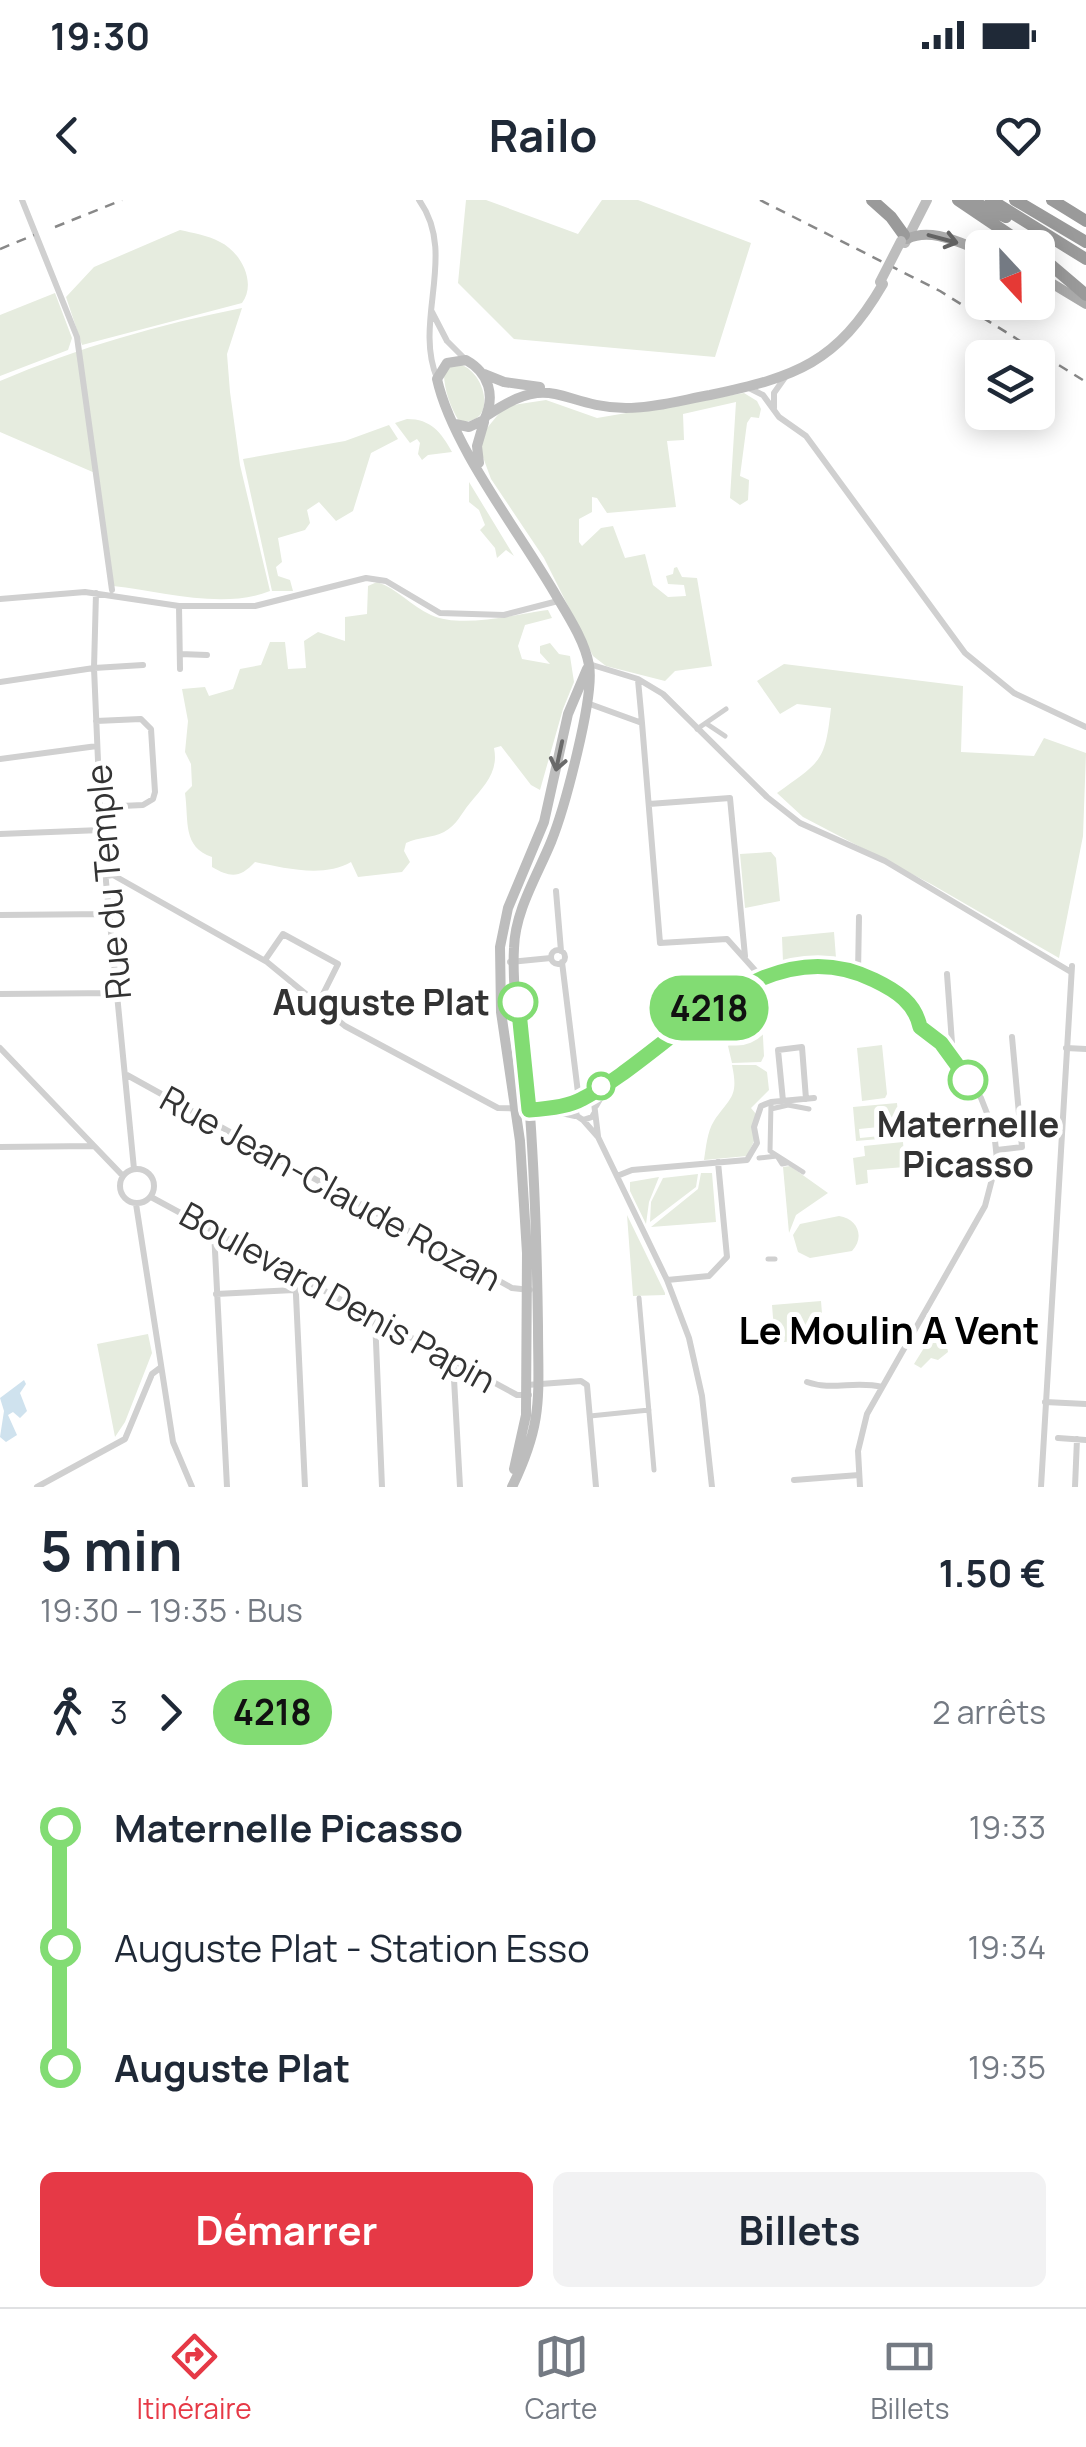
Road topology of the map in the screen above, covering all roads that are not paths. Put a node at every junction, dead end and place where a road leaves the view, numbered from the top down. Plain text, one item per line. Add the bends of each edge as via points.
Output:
1 (22, 200) edge
2 (419, 200) edge
3 (872, 200) edge
4 (925, 200) edge
5 (958, 200) edge
6 (969, 200) edge
7 (990, 200) edge
8 (1015, 200) edge
9 (1052, 200) edge
10 (1062, 200) edge
11 (1086, 212) edge
12 (1086, 221) edge
13 (1002, 230) edge
14 (1036, 230) edge
15 (1041, 230) edge
16 (1055, 239) edge
17 (904, 240) junction
18 (1086, 242) edge
19 (965, 246) edge
20 (1086, 259) edge
21 (1055, 268) edge
22 (882, 283) junction
23 (1055, 285) edge
24 (1086, 294) edge
25 (1086, 304) edge
26 (430, 306) junction
27 (466, 360) junction
28 (484, 373) junction
29 (787, 375) junction
30 (437, 379) junction
31 (748, 387) junction
32 (774, 410) junction
33 (485, 418) junction
34 (455, 424) junction
35 (482, 474) junction
36 (112, 590) dead end
37 (96, 593) junction
38 (0, 599) edge
39 (559, 600) junction
40 (180, 606) junction
41 (180, 654) junction
42 (207, 654) dead end
43 (589, 664) junction
44 (143, 665) dead end
45 (94, 668) junction
46 (180, 669) dead end
47 (638, 680) junction
48 (0, 682) edge
49 (588, 703) junction
50 (726, 709) dead end
51 (96, 722) junction
52 (642, 723) junction
53 (707, 724) junction
54 (1086, 728) edge
55 (697, 729) junction
56 (724, 736) dead end
57 (97, 746) junction
58 (0, 759) edge
59 (649, 804) junction
60 (100, 807) junction
61 (101, 830) junction
62 (0, 834) edge
63 (106, 876) junction
64 (556, 891) dead end
65 (109, 914) junction
66 (0, 915) edge
67 (858, 917) dead end
68 (561, 951) junction
69 (745, 957) junction
70 (551, 958) junction
71 (265, 960) junction
72 (499, 962) junction
73 (514, 962) junction
74 (562, 962) junction
75 (858, 973) junction
76 (947, 974) dead end
77 (762, 978) junction
78 (117, 993) junction
79 (0, 994) edge
80 (316, 1006) junction
81 (1012, 1037) dead end
82 (0, 1048) edge
83 (1066, 1048) junction
84 (1086, 1049) edge
85 (947, 1050) junction
86 (126, 1074) junction
87 (614, 1077) junction
88 (579, 1101) junction
89 (782, 1101) junction
90 (772, 1105) junction
91 (542, 1109) junction
92 (529, 1110) junction
93 (595, 1110) junction
94 (809, 1110) dead end
95 (515, 1111) junction
96 (580, 1118) junction
97 (598, 1137) junction
98 (94, 1146) junction
99 (0, 1147) edge
100 (997, 1150) junction
101 (777, 1156) junction
102 (759, 1158) dead end
103 (718, 1162) junction
104 (134, 1169) junction
105 (803, 1172) dead end
106 (122, 1176) junction
107 (616, 1176) junction
108 (151, 1197) junction
109 (136, 1204) junction
110 (214, 1229) junction
111 (296, 1274) junction
112 (667, 1280) junction
113 (294, 1290) junction
114 (526, 1290) junction
115 (539, 1290) junction
116 (216, 1294) junction
117 (638, 1298) dead end
118 (375, 1318) junction
119 (453, 1361) junction
120 (160, 1368) junction
121 (807, 1382) dead end
122 (882, 1387) junction
123 (539, 1389) junction
124 (526, 1390) junction
125 (1045, 1402) junction
126 (1086, 1404) edge
127 (648, 1410) junction
128 (590, 1416) junction
129 (1058, 1438) dead end
130 (1082, 1440) edge
131 (654, 1470) dead end
132 (859, 1475) junction
133 (794, 1480) dead end
134 (42, 1486) edge
135 (192, 1487) edge
136 (227, 1487) edge
137 (305, 1487) edge
138 (382, 1487) edge
139 (460, 1487) edge
140 (509, 1487) edge
141 (596, 1487) edge
142 (704, 1487) edge
143 (712, 1487) edge
144 (860, 1487) edge
145 (1041, 1487) edge
146 (1075, 1487) edge

1 - 36 street via 77,338
2 - 26 street via 436,236
3 - 17 highway
4 - 17 main road
5 - 13 highway
6 - 14 highway
7 - 15 highway
8 - 18 highway
9 - 12 highway
10 - 11 highway
16 - 20 highway
17 -> 19 main road via 932,235
17 - 22 main road, bridge
21 - 24 highway
22 - 28 main road via 826,346 752,382 620,404
22 - 29 main road via 852,332
23 - 25 main road
26 - 27 street via 447,341
26 - 30 street
27 - 28 main road
27 - 30 main road via 447,364
28 - 33 main road via 491,398
29 - 31 main road
29 - 32 street via 776,386
30 - 34 main road
31 - 32 street
31 - 33 main road via 626,408 531,392
32 - 54 street via 806,436 974,663 1026,700
33 - 34 main road via 469,427
33 - 35 main road via 477,446
34 - 35 main road
35 - 39 main road
37 - 38 street
37 - 40 street
37 - 45 street, Rue du Temple
39 - 40 street via 504,615 440,613 386,581 366,578 256,606
39 - 43 main road
40 - 41 street
41 - 42 street
41 - 46 street
43 - 47 street
43 - 49 main road
43 -> 72 main road via 568,714 544,822 503,924
44 - 45 street
45 - 48 street
45 - 51 street, Rue du Temple
47 - 52 street
47 - 55 street
49 - 52 street
49 - 73 main road via 560,815 517,924
50 - 53 street
51 - 57 street, Rue du Temple
51 - 60 street via 147,722 155,792 143,805
52 - 59 street
53 - 55 street
53 - 56 street
55 - 83 street via 798,821 886,860 1072,969
57 - 58 street
57 - 60 street, Rue du Temple
59 - 69 street via 660,943 727,939
59 - 69 street via 730,798
60 - 61 street, Rue du Temple
61 - 62 street
61 - 63 street, Rue du Temple
63 - 65 street, Rue du Temple
63 - 71 street
64 - 68 street
65 - 66 street
65 - 78 street, Rue du Temple
67 - 75 street
68 - 70 street
68 - 74 street
69 - 77 street
70 - 73 street
70 - 74 street
71 - 80 street
71 - 80 street via 283,934 338,964
72 - 73 street
72 - 95 main road
73 - 92 main road
74 - 88 street
75 - 77 street via 805,967
75 - 85 street via 904,999 920,1027
76 - 85 street
77 - 87 street
78 - 79 street
78 - 86 street, Rue du Temple
80 - 95 street via 498,1108
81 - 100 street via 1022,1147
82 - 98 street
83 - 84 street
83 - 125 street
85 - 100 street via 986,1106
86 - 104 street, Rue du Temple
86 - 114 street, Rue Jean-Claude Rozan
87 - 88 street
87 - 93 street
88 - 91 street
88 - 93 street via 592,1101
88 - 96 street via 574,1110
89 - 89 street via 810,1099 802,1048 778,1050
89 - 90 street
90 - 94 street
90 - 101 street via 768,1142
90 - 103 street via 760,1106 757,1143 747,1160
91 - 92 street
91 - 96 street
92 - 95 street
92 - 115 main road
93 - 96 street via 589,1119
93 - 97 street
95 - 114 main road
96 - 97 street
97 - 107 street
98 - 99 street
98 - 106 street
100 - 122 street via 985,1206
101 - 102 street
101 - 105 street
103 - 107 street
103 - 112 street via 727,1257 709,1276
104 - 106 street
104 - 108 street via 150,1175
106 - 109 street via 121,1194
107 - 112 street
108 - 109 street
108 - 110 street, Boulevard Denis Papin
109 - 120 street
110 - 111 street, Boulevard Denis Papin
110 - 116 street
111 - 113 street
111 - 118 street, Boulevard Denis Papin
112 - 143 street via 696,1367
113 - 116 street
113 - 137 street
114 - 115 street, Rue Jean-Claude Rozan
114 - 124 main road
115 - 123 main road
116 - 136 street
117 - 127 street
118 - 119 street, Boulevard Denis Papin
118 - 138 street
119 - 124 street, Boulevard Denis Papin via 518,1395
119 - 139 street
120 - 134 street via 125,1439
120 - 135 street via 172,1442
121 - 122 street
122 - 132 street via 864,1424
123 - 124 street
123 - 128 street via 585,1382
123 - 140 main road via 531,1447
124 - 140 main road via 522,1446
125 - 126 street
125 - 145 street
127 - 128 street
127 - 131 street
128 - 141 street
129 - 130 street
130 - 146 street
132 - 133 street
132 - 144 street
142 - 143 street

